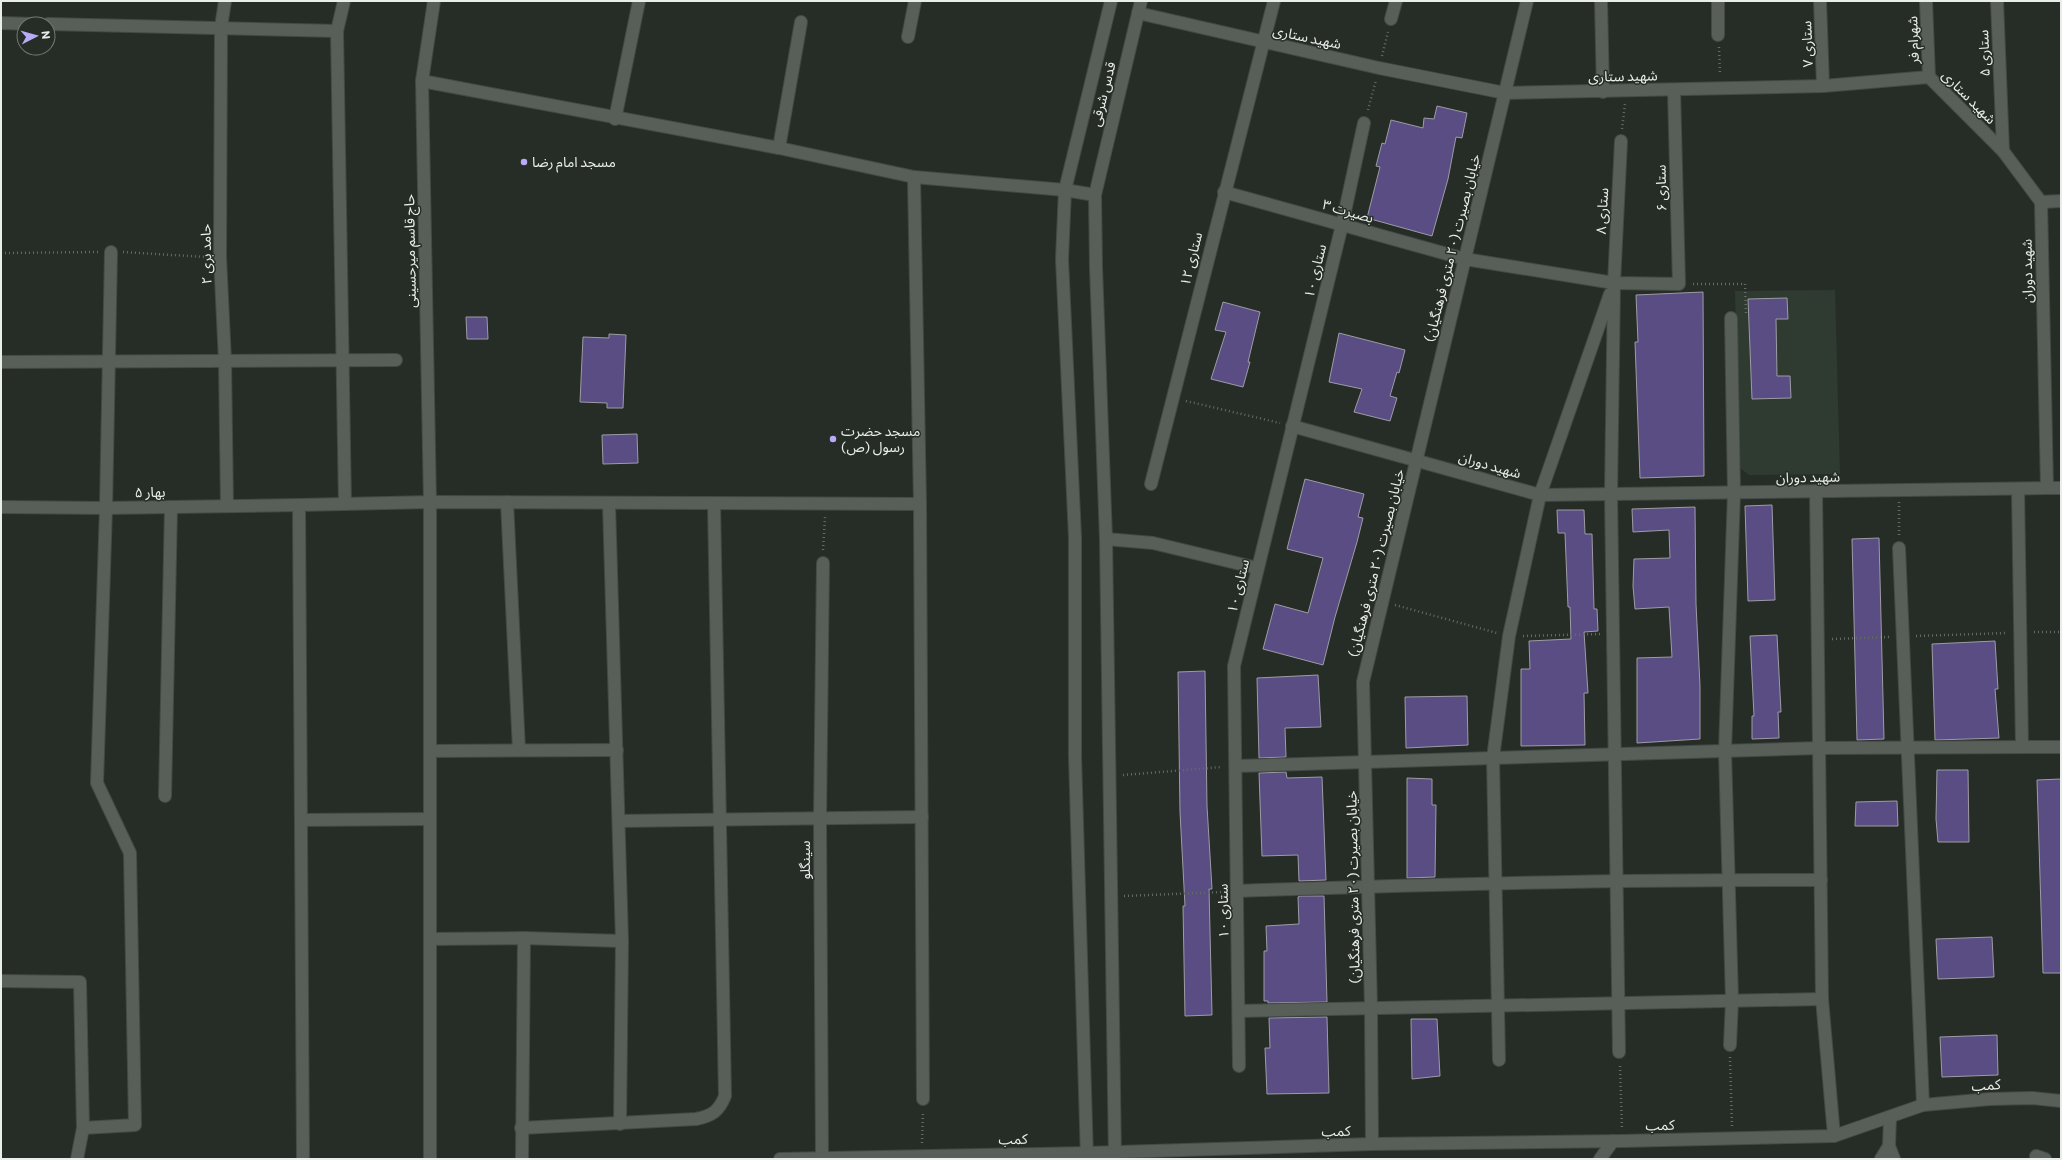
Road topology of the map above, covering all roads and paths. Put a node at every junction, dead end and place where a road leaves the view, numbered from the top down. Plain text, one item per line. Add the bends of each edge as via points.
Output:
1 (212, 1) edge
2 (344, 1) edge
3 (434, 1) edge
4 (639, 1) edge
5 (915, 1) edge
6 (1111, 1) edge
7 (1142, 1) edge
8 (1274, 1) edge
9 (1396, 1) edge
10 (1527, 1) edge
11 (1601, 1) edge
12 (1718, 1) edge
13 (1820, 1) edge
14 (1926, 1) edge
15 (1997, 1) edge
16 (224, 3) edge
17 (1138, 13) junction
18 (1391, 19) dead end
19 (801, 22) dead end
20 (1, 23) edge
21 (16, 23) edge
22 (56, 24) edge
23 (221, 27) junction
24 (338, 30) junction
25 (1718, 35) joint
26 (908, 37) dead end
27 (1262, 42) junction
28 (1929, 78) junction
29 (422, 81) junction
30 (1823, 86) junction
31 (1674, 90) junction
32 (1720, 90) junction
33 (1626, 91) junction
34 (1603, 92) junction
35 (1505, 94) junction
36 (615, 119) junction
37 (1364, 123) dead end
38 (1621, 141) joint
39 (779, 148) junction
40 (2003, 151) junction
41 (914, 177) junction
42 (1065, 190) junction
43 (1224, 192) junction
44 (1095, 195) junction
45 (2061, 201) edge
46 (2041, 202) junction
47 (1342, 225) junction
48 (111, 252) dead end
49 (1465, 259) junction
50 (1614, 283) junction
51 (1679, 284) junction
52 (1730, 318) joint
53 (343, 360) junction
54 (396, 360) dead end
55 (225, 361) junction
56 (1, 362) edge
57 (110, 362) junction
58 (1172, 398) junction
59 (1292, 426) junction
60 (1416, 460) junction
61 (1151, 484) dead end
62 (2047, 488) junction
63 (2061, 488) edge
64 (2018, 489) junction
65 (1900, 490) junction
66 (1816, 491) junction
67 (1734, 493) junction
68 (1611, 494) junction
69 (1540, 495) junction
70 (430, 502) junction
71 (507, 502) junction
72 (714, 503) junction
73 (345, 504) junction
74 (609, 504) junction
75 (825, 504) junction
76 (920, 504) junction
77 (299, 505) junction
78 (226, 506) junction
79 (1, 507) edge
80 (171, 507) junction
81 (106, 508) junction
82 (1106, 539) junction
83 (1899, 548) joint
84 (823, 562) joint
85 (1257, 568) junction
86 (1382, 602) junction
87 (2061, 632) edge
88 (2020, 633) junction
89 (1613, 634) junction
90 (1509, 636) junction
91 (1903, 636) junction
92 (1818, 639) junction
93 (2022, 747) junction
94 (2061, 747) edge
95 (1819, 748) junction
96 (1908, 748) junction
97 (519, 750) junction
98 (617, 750) junction
99 (430, 751) junction
100 (1726, 751) junction
101 (1614, 754) junction
102 (1493, 758) junction
103 (1365, 762) junction
104 (1236, 766) junction
105 (1109, 776) junction
106 (165, 796) dead end
107 (922, 817) junction
108 (430, 819) junction
109 (720, 819) junction
110 (820, 819) junction
111 (301, 820) junction
112 (619, 821) junction
113 (1729, 880) junction
114 (1821, 880) junction
115 (1616, 882) junction
116 (1496, 884) junction
117 (1368, 886) junction
118 (1237, 891) junction
119 (1111, 896) junction
120 (524, 938) junction
121 (430, 939) junction
122 (622, 941) junction
123 (1, 981) edge
124 (1822, 999) junction
125 (1732, 1000) junction
126 (1617, 1003) junction
127 (1498, 1006) junction
128 (1371, 1008) junction
129 (1239, 1011) junction
130 (1730, 1045) joint
131 (1619, 1052) joint
132 (1498, 1060) dead end
133 (1239, 1066) dead end
134 (923, 1099) joint
135 (2061, 1101) edge
136 (1923, 1105) junction
137 (1890, 1117) junction
138 (620, 1124) junction
139 (83, 1128) junction
140 (521, 1128) junction
141 (1834, 1136) junction
142 (1733, 1138) junction
143 (1617, 1141) junction
144 (1372, 1144) junction
145 (1889, 1146) junction
146 (922, 1155) junction
147 (1087, 1156) edge
148 (822, 1157) junction
149 (77, 1159) edge
150 (303, 1159) edge
151 (430, 1159) edge
152 (522, 1159) edge
153 (780, 1159) edge
154 (1115, 1159) edge
155 (1600, 1159) edge
156 (1881, 1159) edge
157 (1894, 1159) edge

1 - 16 street
2 - 24 street
3 - 29 street, حاج قاسم میرحسینی
4 - 36 street
5 - 26 street
6 - 42 street
7 - 17 street, قدس شرقی
8 - 27 street, ستاری ۱۲
9 - 18 street
10 - 35 street, خیابان بصیرت (۲۰ متری فرهنگیان)
11 - 34 street
12 - 25 street
13 - 30 street, ستاری ۷
14 - 28 street, شهرام فر
15 - 40 street, ستاری ۵
16 - 23 street, حامد بری ۲
17 - 27 street, شهید ستاری
17 - 44 street, قدس شرقی
19 - 39 street
20 - 21 street
22 - 23 street
23 - 24 street
23 - 55 street, حامد بری ۲ via 220,258
24 - 53 street
25 - 32 path
27 - 35 street, شهید ستاری
27 - 43 street, ستاری ۱۲
28 - 30 street, شهید ستاری
28 - 40 street, شهید ستاری
29 - 36 street
29 - 70 street, حاج قاسم میرحسینی
30 - 32 street, شهید ستاری
31 - 32 street, شهید ستاری
31 - 33 street, شهید ستاری
31 - 51 street, ستاری ۶
33 - 34 street, شهید ستاری
33 - 38 path
34 - 35 street, شهید ستاری
35 - 49 street, خیابان بصیرت (۲۰ متری فرهنگیان)
36 - 39 street
37 - 47 street, ستاری ۱۰
38 - 50 street, ستاری ۸
39 - 41 street
40 - 46 street, شهید ستاری
41 - 42 street
41 - 76 street
42 - 44 street
42 - 147 street via 1062,259 1075,537 1075,756
43 - 47 street, بصیرت ۳
43 - 58 street, ستاری ۱۲
44 - 82 street, قدس شرقی
45 - 46 street
46 - 62 street, شهید دوران
47 - 49 street, بصیرت ۳
47 - 59 street, ستاری ۱۰
48 - 57 street
49 - 50 street, بصیرت ۳
49 - 60 street, خیابان بصیرت (۲۰ متری فرهنگیان)
50 - 51 street, بصیرت ۳
50 - 68 street
50 - 69 street
51 - 52 path via 1745,284 1746,316
52 - 67 street
53 - 54 street
53 - 55 street
53 - 73 street
55 - 57 street
55 - 78 street, حامد بری ۲
56 - 57 street
57 - 81 street
58 - 59 path
58 - 61 street, ستاری ۱۲
59 - 60 street, شهید دوران
59 - 85 street, ستاری ۱۰
60 - 69 street, شهید دوران
60 - 86 street, خیابان بصیرت (۲۰ متری فرهنگیان)
62 - 63 street
62 - 64 street, شهید دوران
64 - 65 street, شهید دوران
64 - 88 street
65 - 66 street, شهید دوران
65 - 83 path
66 - 67 street, شهید دوران
66 - 92 street
67 - 68 street, شهید دوران
67 - 100 street
68 - 69 street, شهید دوران
68 - 89 street
69 - 90 street
70 - 71 street, بهار ۵
70 - 73 street, بهار ۵
70 - 99 street, حاج قاسم میرحسینی
71 - 74 street, بهار ۵
71 - 97 street
72 - 74 street, بهار ۵
72 - 75 street, بهار ۵
72 - 109 street
73 - 77 street, بهار ۵
74 - 98 street
75 - 76 street, بهار ۵
75 - 84 path
76 - 107 street
77 - 78 street, بهار ۵
77 - 111 street
78 - 80 street, بهار ۵
79 - 81 street, بهار ۵
80 - 81 street, بهار ۵
80 - 106 street
81 - 139 street via 97,783 130,853 135,1125
82 - 85 street via 1153,543
82 - 105 street, قدس شرقی
83 - 91 street
84 - 110 street, سینگلو
85 - 104 street, ستاری ۱۰ via 1234,666
86 - 90 path
86 - 103 street, خیابان بصیرت (۲۰ متری فرهنگیان) via 1363,682
87 - 88 path
88 - 91 path
88 - 93 street
89 - 90 path
89 - 101 street
90 - 102 street
91 - 92 path
91 - 96 street
92 - 95 street
93 - 94 street
93 - 96 street
95 - 96 street
95 - 100 street
95 - 114 street
96 - 136 street
97 - 98 street
97 - 99 street
98 - 112 street
99 - 108 street, حاج قاسم میرحسینی
100 - 101 street
100 - 113 street
101 - 102 street
101 - 115 street
102 - 103 street
102 - 116 street
103 - 104 street
103 - 117 street, خیابان بصیرت (۲۰ متری فرهنگیان)
104 - 105 path
104 - 118 street, ستاری ۱۰
105 - 119 street, قدس شرقی
107 - 110 street
107 - 134 street
108 - 111 street
108 - 121 street, حاج قاسم میرحسینی
109 - 110 street
109 - 112 street
109 - 138 street via 725,1096 720,1108 710,1116 696,1120
110 - 148 street, سینگلو
111 - 150 street
112 - 122 street
113 - 114 street
113 - 115 street
113 - 125 street
114 - 124 street
115 - 116 street
115 - 126 street
116 - 117 street
116 - 127 street
117 - 118 street
117 - 128 street, خیابان بصیرت (۲۰ متری فرهنگیان)
118 - 119 path
118 - 129 street, ستاری ۱۰
119 - 154 street, قدس شرقی
120 - 121 street
120 - 122 street
120 - 140 street
121 - 151 street, حاج قاسم میرحسینی
122 - 138 street
123 - 139 street via 80,982
124 - 125 street
124 - 141 street
125 - 126 street
125 - 130 street
126 - 127 street
126 - 131 street
127 - 128 street
127 - 132 street
128 - 129 street
128 - 144 street, خیابان بصیرت (۲۰ متری فرهنگیان)
129 - 133 street, ستاری ۱۰
130 - 142 path
131 - 143 path
134 - 146 path
135 - 136 street, کمب via 2032,1098 1990,1099
136 - 137 street, کمب
137 - 141 street, کمب
137 - 145 street
138 - 140 street
139 - 149 street
140 - 152 street
141 - 142 street, کمب
142 - 143 street, کمب
143 - 144 street, کمب
143 - 155 street
144 - 147 street, کمب
145 - 156 street
145 - 157 street
146 - 147 street, کمب
146 - 148 street, کمب
148 - 153 street, کمب

